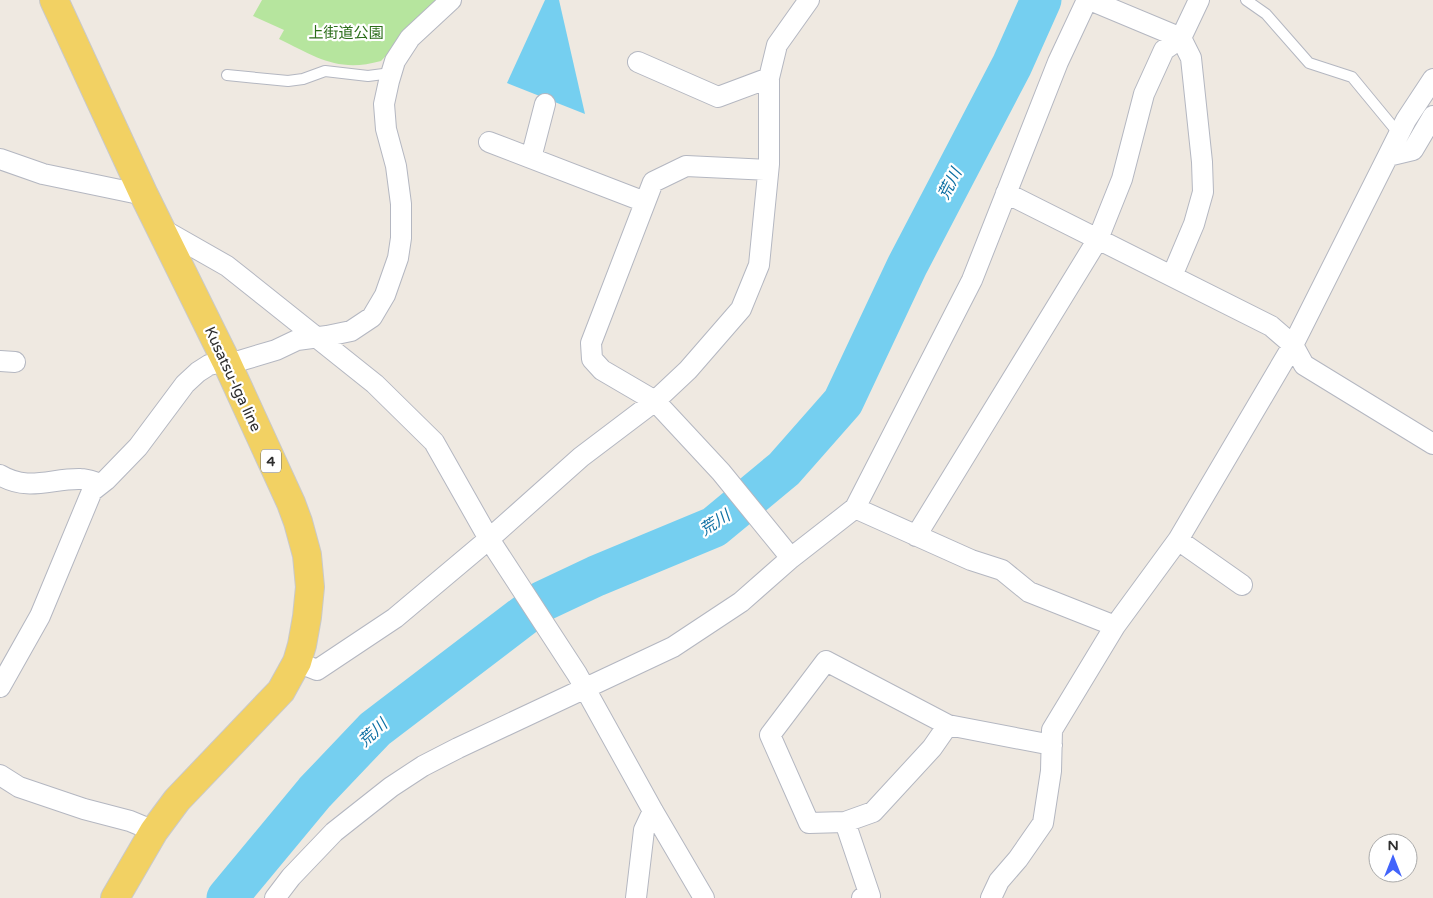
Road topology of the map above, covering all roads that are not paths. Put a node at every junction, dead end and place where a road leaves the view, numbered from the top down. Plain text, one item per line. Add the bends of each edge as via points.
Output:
1 (54, 0) edge
2 (809, 0) edge
3 (1088, 0) edge
4 (1199, 0) edge
5 (1246, 0) edge
6 (444, 2) edge
7 (1181, 38) junction
8 (638, 62) dead end
9 (391, 73) junction
10 (227, 75) dead end
11 (769, 78) junction
12 (1433, 80) edge
13 (545, 104) dead end
14 (1433, 116) edge
15 (1400, 134) junction
16 (489, 142) dead end
17 (1388, 156) junction
18 (531, 158) junction
19 (0, 159) edge
20 (768, 170) junction
21 (1006, 193) junction
22 (144, 195) junction
23 (645, 202) junction
24 (162, 229) junction
25 (1098, 239) junction
26 (1172, 276) junction
27 (316, 337) junction
28 (1293, 345) junction
29 (226, 361) junction
30 (655, 402) junction
31 (1433, 444) edge
32 (0, 474) edge
33 (100, 484) junction
34 (855, 508) junction
35 (916, 536) junction
36 (489, 539) junction
37 (1178, 540) junction
38 (791, 558) junction
39 (1242, 584) dead end
40 (1115, 626) junction
41 (297, 662) junction
42 (581, 681) junction
43 (0, 687) edge
44 (948, 725) junction
45 (1052, 744) junction
46 (0, 775) edge
47 (653, 811) junction
48 (846, 822) junction
49 (154, 831) junction
50 (115, 898) edge
51 (275, 898) edge
52 (636, 898) edge
53 (704, 898) edge
54 (862, 898) edge
55 (991, 898) edge

1 - 22 main road, Kusatsu-Iga line / 4
2 - 11 street via 777,45
3 - 7 street
3 - 21 street via 1058,62
4 - 7 street
5 - 15 lane via 1266,14 1309,63 1352,77
6 - 9 street via 410,38
7 - 25 street via 1164,50 1144,94 1122,179
7 - 26 street via 1191,58 1202,192 1194,224
8 - 11 street via 718,97
9 - 10 lane via 368,76 325,71 303,80 288,81
9 - 27 street via 384,104 401,204 398,258 385,295 372,317 351,331
11 - 20 street
12 - 15 street
13 - 18 street
14 - 17 street via 1413,150
15 - 17 street
16 - 18 street
17 - 28 street
18 - 23 street
19 - 22 street via 44,174
20 - 23 street via 686,166 653,182
20 - 30 street via 759,265 741,309 688,370
21 - 25 street
21 - 34 street via 972,280
22 - 24 main road, Kusatsu-Iga line / 4
23 - 30 street via 591,343 592,359 602,370
24 - 27 street via 228,266
24 - 29 main road, Kusatsu-Iga line / 4
25 - 26 street
25 - 35 street
26 - 28 street via 1271,326
27 - 29 street via 238,361
27 - 36 street via 375,384 434,442
28 - 31 street via 1304,365
28 - 37 street
29 - 33 street via 209,365 185,384 138,447
29 - 41 main road, Kusatsu-Iga line / 4 via 298,522 307,555 310,587
30 - 36 street via 581,457
30 - 38 street via 721,472
32 - 33 street via 11,482 82,479
33 - 43 street via 92,491 40,616
34 - 35 street
34 - 38 street
35 - 40 street via 1002,570 1029,592
36 - 41 street via 394,618 317,670
36 - 42 street
37 - 39 street
37 - 40 street
38 - 42 street via 740,602 673,647
40 - 45 street via 1052,730
41 - 49 main road, Kusatsu-Iga line / 4 via 281,691 182,794
42 - 47 street
42 - 51 street via 423,766 391,787 334,832 290,877
44 - 45 street
44 - 48 street via 932,748 873,812
44 - 48 street via 826,661 770,735 809,823
45 - 55 street via 1043,823 999,881
46 - 49 street via 19,788
47 - 52 street via 644,830
47 - 53 street
48 - 54 street via 870,896
49 - 50 main road, Kusatsu-Iga line / 4

